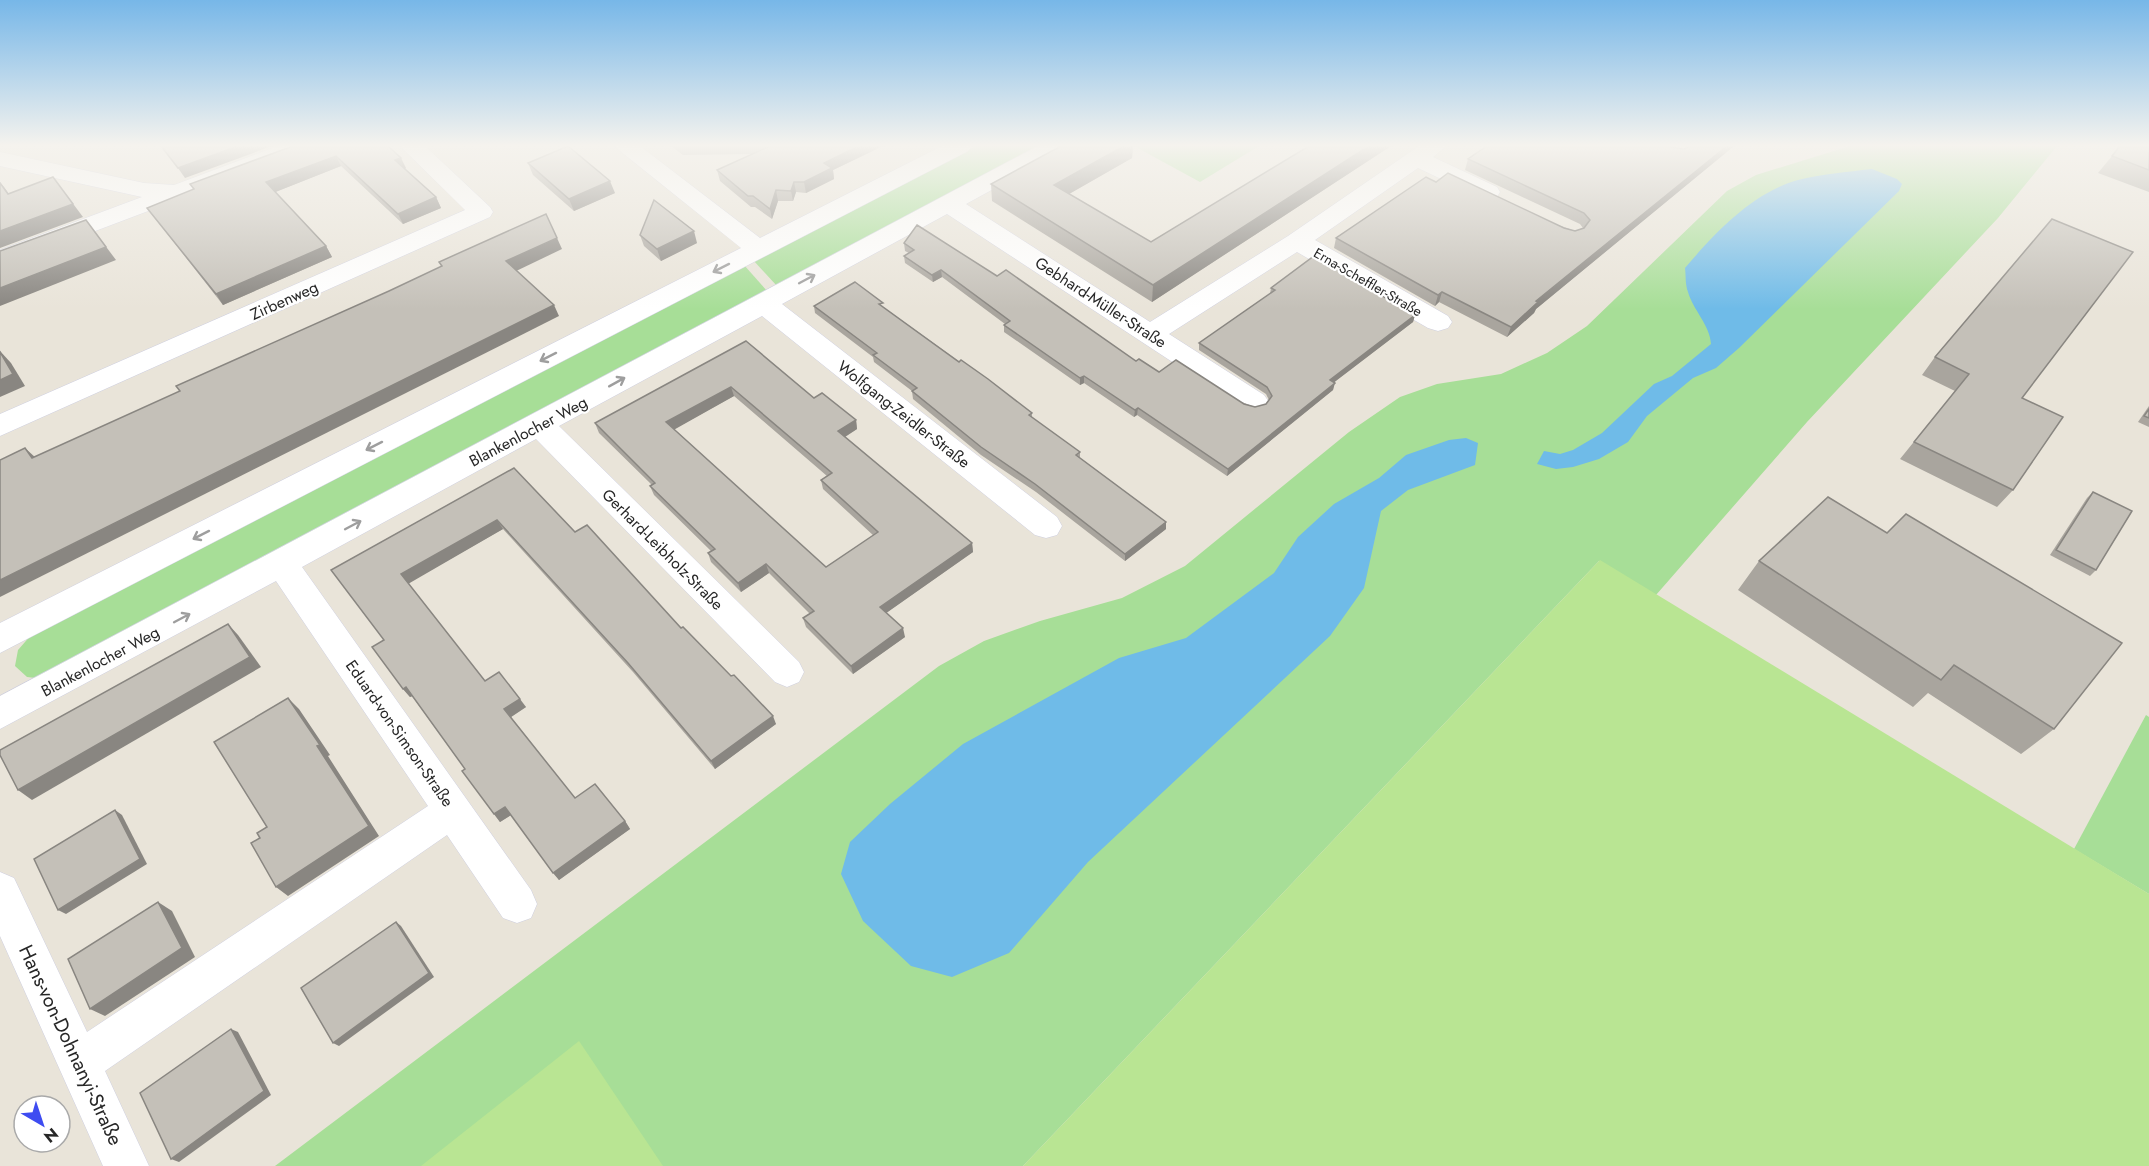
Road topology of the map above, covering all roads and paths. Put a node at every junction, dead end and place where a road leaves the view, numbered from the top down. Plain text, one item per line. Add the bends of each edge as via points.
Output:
1 (156, 200) edge
2 (469, 200) edge
3 (696, 200) edge
4 (853, 200) edge
5 (952, 200) edge
6 (1356, 200) edge
7 (1506, 200) edge
8 (1509, 202) edge
9 (947, 203) junction
10 (1297, 242) junction
11 (758, 249) junction
12 (0, 259) edge
13 (763, 303) junction
14 (1438, 322) dead end
15 (1150, 334) junction
16 (1254, 402) dead end
17 (540, 425) junction
18 (0, 426) edge
19 (1046, 526) dead end
20 (282, 563) junction
21 (0, 639) edge
22 (787, 672) dead end
23 (0, 714) edge
24 (453, 810) junction
25 (0, 891) edge
26 (517, 903) dead end
27 (79, 1063) junction
28 (126, 1166) edge

1 - 12 street
2 - 18 street, Zirbenweg via 481,212
3 - 11 street
4 - 11 street
5 - 9 street, Blankenlocher Weg
6 - 10 street, Erna-Scheffler-Straße
7 - 8 street, Erna-Scheffler-Straße
13 -> 9 street, Blankenlocher Weg
9 - 15 street, Gebhard-Müller-Straße
10 - 14 street, Erna-Scheffler-Straße
10 - 15 street, Erna-Scheffler-Straße
11 -> 21 street
17 -> 13 street, Blankenlocher Weg
13 - 19 street, Wolfgang-Zeidler-Straße
15 - 16 street, Gebhard-Müller-Straße
20 -> 17 street, Blankenlocher Weg
17 - 22 street, Gerhard-Leibholz-Straße
23 -> 20 street, Blankenlocher Weg
20 - 24 street, Eduard-von-Simson-Straße
24 - 26 street, Eduard-von-Simson-Straße
24 - 27 street
25 - 27 street, Hans-von-Dohnanyi-Straße
27 - 28 street, Hans-von-Dohnanyi-Straße

